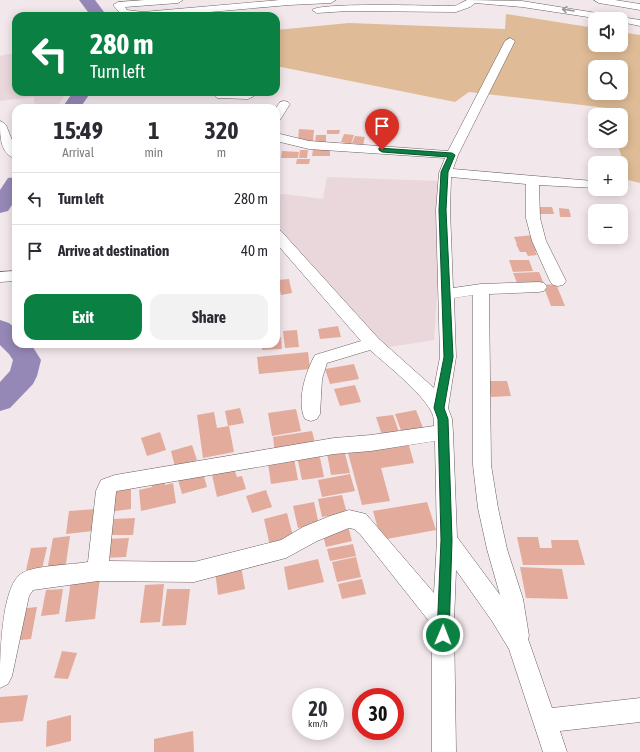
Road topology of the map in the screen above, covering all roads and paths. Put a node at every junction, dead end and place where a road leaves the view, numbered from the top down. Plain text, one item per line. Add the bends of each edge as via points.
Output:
1 (178, 0) edge
2 (332, 0) edge
3 (473, 0) edge
4 (599, 0) edge
5 (521, 2) edge
6 (640, 8) edge
7 (305, 11) dead end
8 (124, 12) edge
9 (211, 12) edge
10 (588, 14) edge
11 (628, 21) edge
12 (640, 23) edge
13 (510, 41) dead end
14 (284, 104) dead end
15 (280, 111) edge
16 (0, 125) edge
17 (280, 139) edge
18 (10, 154) edge
19 (452, 155) junction
20 (449, 173) junction
21 (532, 181) junction
22 (588, 185) edge
23 (280, 239) edge
24 (293, 254) junction
25 (280, 256) edge
26 (12, 276) edge
27 (0, 277) edge
28 (558, 281) dead end
29 (539, 287) dead end
30 (463, 291) junction
31 (373, 343) junction
32 (439, 408) junction
33 (311, 414) dead end
34 (444, 432) junction
35 (447, 540) junction
36 (98, 571) junction
37 (443, 621) junction
38 (519, 644) junction
39 (3, 648) edge
40 (0, 676) edge
41 (640, 710) edge
42 (546, 721) junction
43 (444, 752) edge
44 (555, 752) edge

1 - 8 street via 118,5
2 - 9 street
3 - 5 street
3 - 7 street via 456,9 348,8
4 - 6 street
10 -> 5 street
11 - 12 street
13 - 19 street
14 - 15 street
16 - 18 street
17 - 19 street via 309,145
19 - 20 street
20 - 21 street
20 - 30 street via 443,210
21 - 22 street
21 - 28 street via 533,218 539,241
23 - 24 street
24 - 25 street
24 - 31 street
26 - 27 street
29 - 30 street
30 - 32 street
30 - 38 street via 488,508 512,599
31 - 32 street via 426,391
31 - 33 street via 321,359 315,368 311,385
32 - 34 street
34 - 35 street
34 - 36 street via 334,446 115,483 108,486 106,491
35 - 37 street
35 - 38 street via 500,613
36 - 37 street via 194,572 286,548 337,522 359,520
36 - 39 street via 35,578 25,583 19,593
37 - 43 street
38 - 42 street
39 - 40 street
41 - 42 street
42 - 44 street

